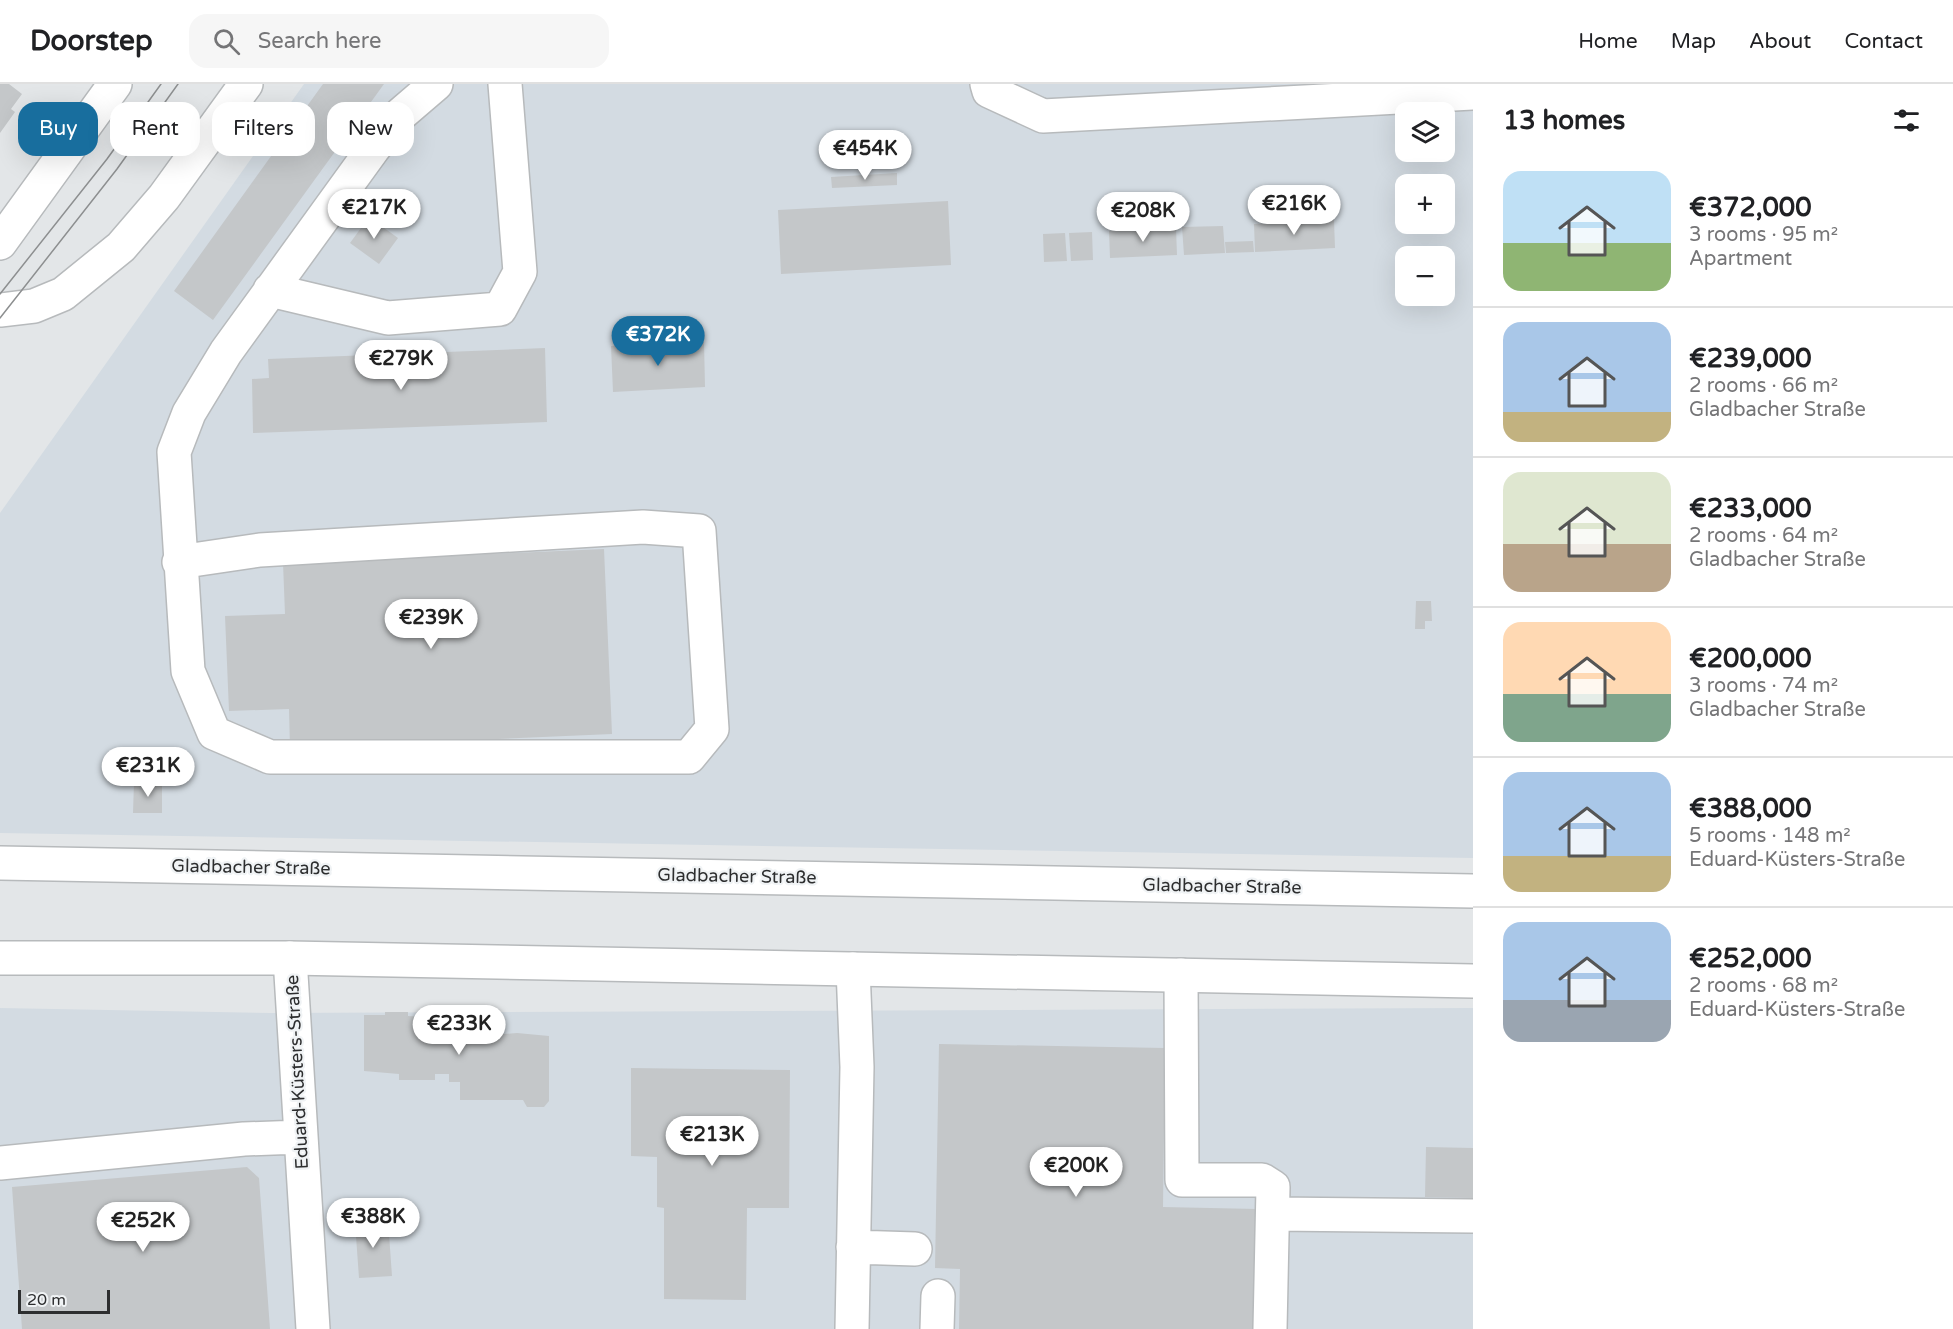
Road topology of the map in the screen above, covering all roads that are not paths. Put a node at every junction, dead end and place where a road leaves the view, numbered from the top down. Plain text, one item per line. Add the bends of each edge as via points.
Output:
1 (115, 84) edge
2 (246, 84) edge
3 (436, 84) edge
4 (505, 84) edge
5 (987, 84) edge
6 (1473, 93) edge
7 (0, 243) edge
8 (270, 290) junction
9 (0, 309) edge
10 (179, 561) junction
11 (0, 863) edge
12 (1473, 891) edge
13 (0, 958) edge
14 (290, 958) junction
15 (854, 969) junction
16 (1181, 975) junction
17 (1473, 981) edge
18 (300, 1137) junction
19 (0, 1163) edge
20 (1273, 1214) junction
21 (1473, 1216) edge
22 (853, 1247) junction
23 (915, 1249) dead end
24 (938, 1296) dead end
25 (313, 1329) edge
26 (852, 1329) edge
27 (937, 1329) edge
28 (1270, 1329) edge

1 - 7 main road
2 - 9 main road via 164,197 121,247 63,294 34,306
3 - 8 main road via 387,131
4 - 8 main road via 520,272 500,309 388,318
5 - 6 main road via 989,91 1043,116
8 - 10 main road via 189,412 174,452
10 - 10 main road via 188,671 214,733 270,757 689,757 712,729 699,531 632,528 260,550
11 - 12 main road, Gladbacher Straße
13 - 14 main road
14 - 15 main road
14 - 18 main road, Eduard-Küsters-Straße
15 - 16 main road
15 - 22 main road
16 - 17 main road
16 - 20 main road via 1182,1180 1262,1180 1273,1187
18 - 19 main road
18 - 25 main road, Eduard-Küsters-Straße
20 - 21 main road
20 - 28 main road
22 - 23 main road
22 - 26 main road
24 - 27 main road

